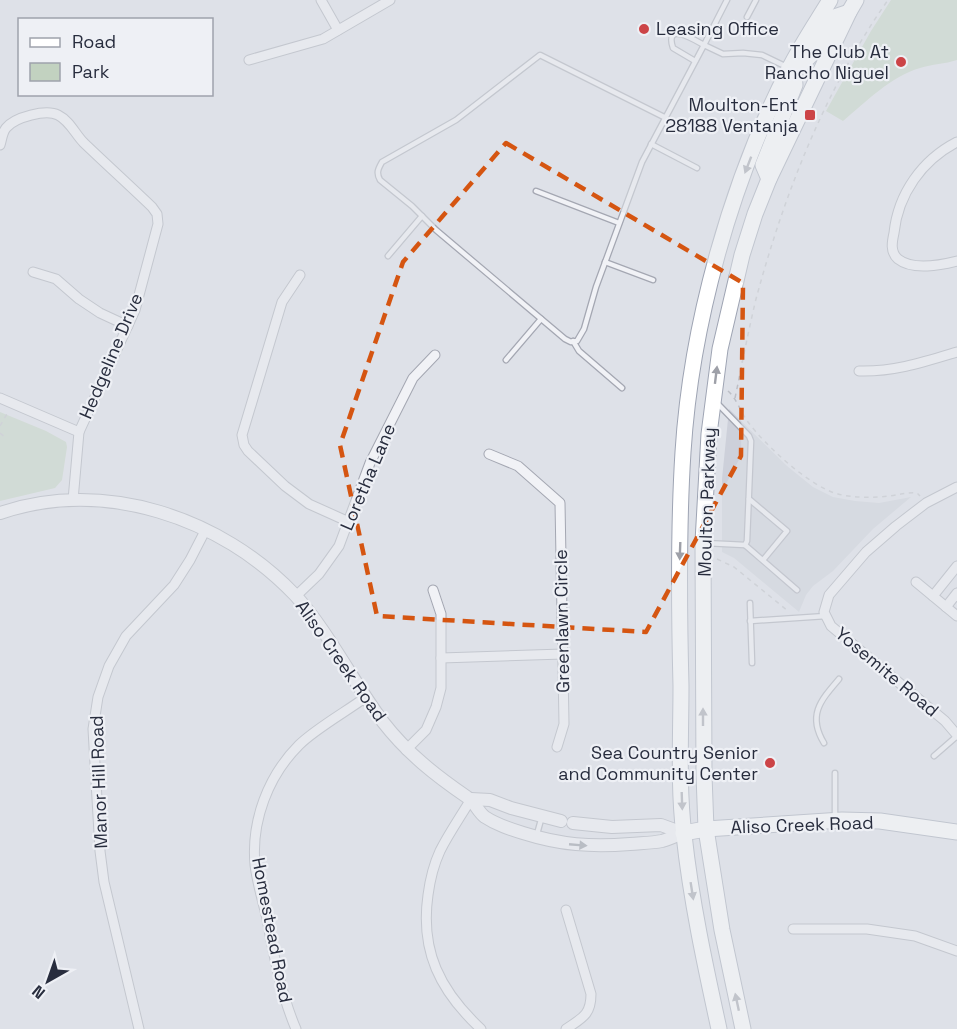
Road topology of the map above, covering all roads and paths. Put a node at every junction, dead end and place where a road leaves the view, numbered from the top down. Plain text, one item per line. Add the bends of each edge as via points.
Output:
1 (321, 0) edge
2 (390, 0) edge
3 (727, 0) edge
4 (756, 0) edge
5 (830, 0) edge
6 (888, 0) edge
7 (853, 6) edge
8 (747, 17) dead end
9 (338, 30) junction
10 (704, 45) junction
11 (249, 60) dead end
12 (695, 61) junction
13 (789, 68) junction
14 (664, 117) junction
15 (957, 142) edge
16 (651, 144) junction
17 (0, 145) edge
18 (697, 168) dead end
19 (769, 179) junction
20 (536, 192) dead end
21 (422, 216) junction
22 (619, 223) junction
23 (388, 256) dead end
24 (957, 261) edge
25 (605, 262) junction
26 (33, 272) dead end
27 (300, 275) dead end
28 (653, 280) dead end
29 (541, 319) junction
30 (128, 326) junction
31 (573, 341) junction
32 (957, 352) edge
33 (435, 355) dead end
34 (506, 360) dead end
35 (859, 371) dead end
36 (716, 378) junction
37 (622, 388) dead end
38 (0, 398) edge
39 (735, 398) junction
40 (713, 400) junction
41 (12, 403) junction
42 (0, 426) edge
43 (79, 432) junction
44 (0, 433) edge
45 (6, 438) dead end
46 (683, 451) junction
47 (489, 454) dead end
48 (957, 487) edge
49 (749, 499) junction
50 (73, 500) junction
51 (926, 503) junction
52 (0, 513) edge
53 (349, 522) junction
54 (206, 529) junction
55 (703, 544) junction
56 (745, 545) junction
57 (763, 560) junction
58 (957, 566) edge
59 (916, 582) dead end
60 (433, 590) dead end
61 (797, 590) dead end
62 (957, 593) edge
63 (296, 596) junction
64 (933, 596) junction
65 (750, 603) dead end
66 (946, 607) junction
67 (826, 616) junction
68 (957, 616) edge
69 (797, 618) junction
70 (750, 621) junction
71 (562, 654) junction
72 (441, 658) junction
73 (752, 663) dead end
74 (839, 679) dead end
75 (366, 697) junction
76 (957, 735) edge
77 (824, 743) dead end
78 (557, 747) dead end
79 (406, 750) junction
80 (934, 756) dead end
81 (835, 773) dead end
82 (471, 799) junction
83 (542, 816) junction
84 (835, 820) junction
85 (706, 829) junction
86 (957, 832) edge
87 (683, 833) junction
88 (537, 837) junction
89 (566, 910) dead end
90 (793, 929) dead end
91 (957, 951) edge
92 (139, 1029) edge
93 (296, 1029) edge
94 (481, 1029) edge
95 (566, 1029) edge
96 (719, 1029) edge
97 (742, 1029) edge

1 - 9 street
2 - 9 street
3 - 10 lane
4 - 8 lane
5 - 13 main road, Moulton Parkway
6 - 39 path via 832,95 786,201 755,302
7 - 13 main road via 834,17 803,63
7 - 19 main road, Moulton Parkway
9 - 11 street via 323,39
10 - 12 lane
10 - 12 lane via 684,34 673,36 673,48
10 - 13 lane via 723,54 762,55
12 - 14 lane
13 - 19 main road via 794,73 795,85 763,165
13 -> 46 main road, Moulton Parkway via 756,143 726,228 696,353
14 - 16 lane
14 - 21 lane via 540,56 456,120 382,162 378,169 380,180
15 - 24 street via 918,172 904,195 892,244 897,258 914,265
16 - 18 lane
16 - 22 lane
17 - 30 street, Hedgeline Drive via 8,126 37,114 58,114 157,214 158,224
36 -> 19 main road, Moulton Parkway via 742,255
20 - 22 lane
21 - 23 lane
21 - 29 lane
22 - 25 lane
25 - 28 lane
25 - 31 lane via 582,336
26 - 30 street via 56,279 100,314
27 - 53 street via 282,302 242,435 248,452 278,479 309,504
29 - 31 lane
29 - 34 lane
30 - 43 street, Hedgeline Drive
31 - 37 lane via 579,351
32 - 35 street via 904,368
33 - 53 street, Loretha Lane via 413,378 370,463
36 - 39 path
36 - 40 main road, Moulton Parkway
38 - 41 street
39 - 51 path via 750,425 790,466 821,488 862,496 917,493
40 - 49 lane via 751,441
40 - 55 main road, Moulton Parkway
41 - 42 path
41 - 43 street
43 - 50 street, Hedgeline Drive
44 - 45 path
46 - 55 main road via 693,464 691,526
46 -> 87 main road, Moulton Parkway via 678,622
47 - 71 street, Greenlawn Circle via 518,466 560,503
48 - 51 street, Yosemite Road
49 - 56 lane
49 - 57 lane via 787,531
50 - 52 street, Aliso Creek Road
50 - 54 street, Aliso Creek Road via 137,506
51 - 67 street, Yosemite Road via 866,552 829,595
53 - 63 street, Loretha Lane via 326,565
54 - 63 street, Aliso Creek Road via 266,568
54 - 92 street, Manor Hill Road via 174,585 126,636 109,666 98,697 93,729 104,882
55 - 56 lane
55 - 69 path via 721,562 734,567
85 -> 55 main road, Moulton Parkway
56 - 57 lane
57 - 61 lane
58 - 64 street
59 - 64 street
60 - 72 street via 441,614
62 - 66 street
63 - 75 street, Aliso Creek Road
64 - 66 street
65 - 70 lane
66 - 68 street
67 - 69 lane
67 - 76 street, Yosemite Road via 831,626
69 - 70 lane
70 - 73 lane
71 - 72 street
71 - 78 street, Greenlawn Circle via 564,724
72 - 79 street via 436,708 426,730
74 - 77 lane via 817,710 817,727
75 - 79 street, Aliso Creek Road
75 - 93 street, Homestead Road via 300,743 281,765 267,791 256,827 255,865 278,976
76 - 80 lane
79 - 82 street, Aliso Creek Road via 434,775
81 - 84 lane
82 - 83 street, Aliso Creek Road via 490,800
82 - 88 street, Aliso Creek Road via 483,816
82 - 94 street via 440,852 429,884 424,917 429,952 443,986
83 - 87 street, Aliso Creek Road via 612,827 661,825
83 - 88 lane
84 - 85 main road, Aliso Creek Road
84 - 86 main road, Aliso Creek Road via 880,821
85 - 87 main road, Aliso Creek Road
97 -> 85 main road, Moulton Parkway
88 -> 87 street, Aliso Creek Road via 592,846 661,841
87 -> 96 main road, Moulton Parkway
89 - 95 street via 591,994 591,1006 585,1016
90 - 91 street via 867,929 915,936

